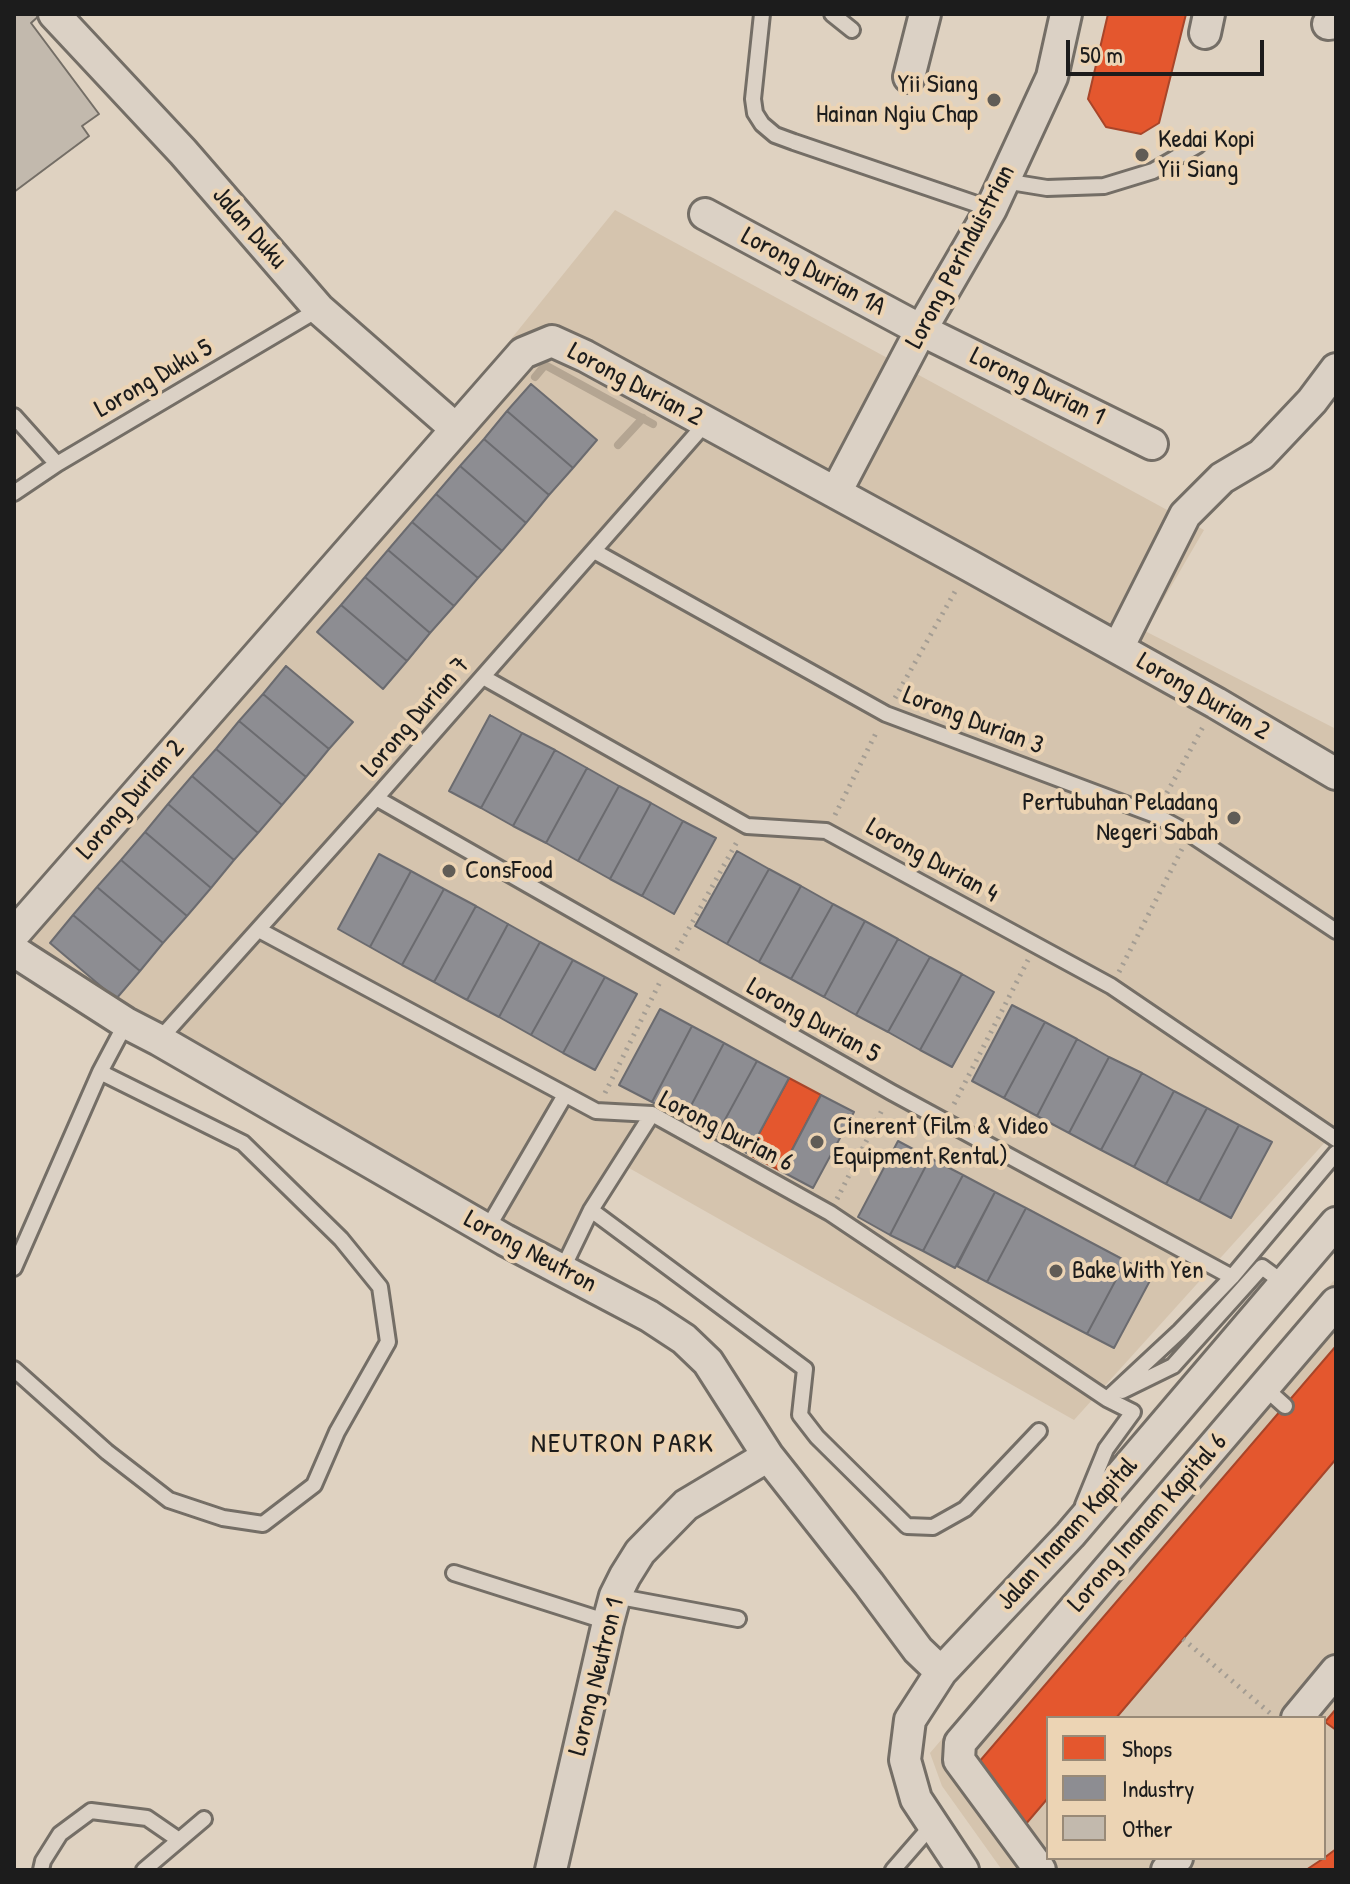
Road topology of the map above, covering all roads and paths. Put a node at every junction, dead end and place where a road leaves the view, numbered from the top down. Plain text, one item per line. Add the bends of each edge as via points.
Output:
1 (54, 14) edge
2 (762, 14) edge
3 (832, 14) edge
4 (925, 14) edge
5 (1066, 14) edge
6 (852, 30) dead end
7 (909, 77) dead end
8 (1198, 145) dead end
9 (1003, 181) junction
10 (991, 209) junction
11 (705, 214) dead end
12 (319, 309) junction
13 (921, 330) junction
14 (1336, 369) edge
15 (14, 416) edge
16 (705, 424) junction
17 (456, 429) junction
18 (1152, 444) dead end
19 (57, 464) junction
20 (836, 492) junction
21 (14, 493) edge
22 (594, 551) junction
23 (970, 566) junction
24 (1118, 648) junction
25 (483, 677) junction
26 (1216, 703) junction
27 (886, 714) junction
28 (1336, 774) edge
29 (376, 798) junction
30 (1155, 815) junction
31 (747, 826) junction
32 (826, 831) junction
33 (1190, 834) junction
34 (259, 930) junction
35 (1336, 931) edge
36 (14, 934) edge
37 (1036, 945) junction
38 (14, 951) edge
39 (668, 967) junction
40 (1111, 986) junction
41 (126, 1023) junction
42 (159, 1040) junction
43 (100, 1072) junction
44 (891, 1092) junction
45 (565, 1095) junction
46 (596, 1111) junction
47 (652, 1114) junction
48 (946, 1121) junction
49 (1336, 1139) edge
50 (1336, 1153) edge
51 (591, 1210) junction
52 (830, 1213) junction
53 (1336, 1223) edge
54 (487, 1229) junction
55 (14, 1268) edge
56 (563, 1268) junction
57 (1232, 1277) junction
58 (1285, 1284) junction
59 (1336, 1303) edge
60 (14, 1369) edge
61 (1107, 1399) junction
62 (1039, 1431) dead end
63 (768, 1456) junction
64 (1070, 1535) junction
65 (454, 1573) dead end
66 (612, 1609) junction
67 (738, 1619) dead end
68 (1183, 1639) dead end
69 (1336, 1671) edge
70 (941, 1672) junction
71 (1274, 1716) edge
72 (1299, 1716) edge
73 (204, 1819) dead end
74 (933, 1824) junction
75 (179, 1840) junction
76 (41, 1870) edge
77 (144, 1870) edge
78 (551, 1870) edge
79 (893, 1870) edge
80 (963, 1870) edge
81 (1040, 1870) edge

1 - 12 street, Jalan Duku
2 - 10 lane via 753,99 762,124 775,135
3 - 6 lane
4 - 7 street
5 - 9 street, Lorong Perinduistrian via 1052,77
8 - 9 lane via 1153,171 1104,186 1047,188
9 - 10 street, Lorong Perinduistrian
10 - 13 street, Lorong Perinduistrian
11 - 13 street, Lorong Durian 1A
12 - 17 street, Jalan Duku
12 - 19 lane, Lorong Duku 5
13 - 18 street, Lorong Durian 1
13 - 20 street, Lorong Perinduistrian
14 - 24 street via 1261,455 1222,478 1185,515
15 - 19 lane
16 - 17 street, Lorong Durian 2 via 552,341 523,353
16 - 20 street, Lorong Durian 2
16 - 22 lane, Lorong Durian 7
17 - 36 street, Lorong Durian 2
19 - 21 lane, Lorong Duku 5
20 - 23 street, Lorong Durian 2
22 - 25 lane, Lorong Durian 7
22 - 27 lane, Lorong Durian 3
23 - 24 street, Lorong Durian 2
23 - 27 path
24 - 26 street, Lorong Durian 2
25 - 29 lane, Lorong Durian 7
25 - 31 lane, Lorong Durian 4
26 - 28 street, Lorong Durian 2
26 - 30 path
27 - 30 lane, Lorong Durian 3
27 - 32 path
29 - 34 lane, Lorong Durian 7
29 - 39 lane, Lorong Durian 5
30 - 33 lane, Lorong Durian 3
31 - 32 lane, Lorong Durian 4
31 - 39 path
32 - 37 lane, Lorong Durian 4
33 - 35 lane, Lorong Durian 3
33 - 40 path
34 - 42 lane, Lorong Durian 7
34 - 45 lane, Lorong Durian 6
37 - 40 lane, Lorong Durian 4
37 - 48 path
38 - 41 street, Lorong Neutron
39 - 44 lane, Lorong Durian 5
39 - 46 path
40 - 49 lane, Lorong Durian 4
41 - 42 street, Lorong Neutron
41 - 43 lane
42 - 54 street, Lorong Neutron
43 - 55 lane
43 - 60 lane via 243,1143 341,1239 380,1287 388,1342 314,1485 263,1524 223,1518 169,1500
44 - 48 lane, Lorong Durian 5
44 - 52 path
45 - 46 lane, Lorong Durian 6
45 - 54 lane
46 - 47 lane, Lorong Durian 6
47 - 51 lane
47 - 52 lane, Lorong Durian 6
48 - 57 lane, Lorong Durian 5
50 - 57 lane
51 - 56 lane
51 - 62 lane via 805,1369 800,1415 907,1526 933,1527 965,1509
52 - 61 lane, Lorong Durian 6
53 - 58 street, Jalan Inanam Kapital
54 - 56 street, Lorong Neutron
56 - 63 street, Lorong Neutron via 684,1339 708,1362
57 - 61 lane
58 - 61 lane via 1262,1267 1173,1366
58 - 64 street, Jalan Inanam Kapital
59 - 81 street, Lorong Inanam Kapital 6 via 1275,1397 960,1743 959,1760
61 - 64 lane, Lorong Durian 6 via 1133,1412 1106,1449
63 - 66 street, Lorong Neutron 1 via 686,1505 640,1552
63 - 70 street, Lorong Neutron via 918,1650
64 - 70 street, Jalan Inanam Kapital
65 - 66 lane
66 - 67 lane
66 - 78 street, Lorong Neutron 1
68 - 71 path
69 - 72 street
70 - 74 street, Jalan Inanam Kapital via 910,1720 905,1760 916,1799
73 - 75 lane
74 - 79 lane
74 - 80 street, Jalan Inanam Kapital
75 - 76 lane via 147,1818 91,1811 60,1834
75 - 77 lane

